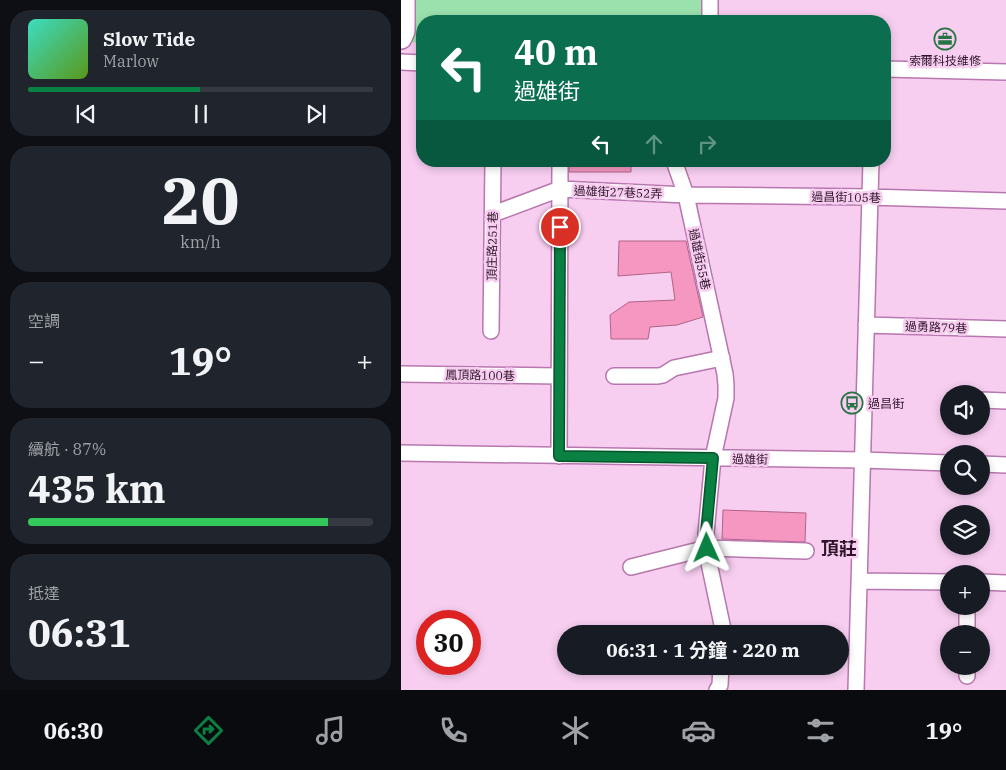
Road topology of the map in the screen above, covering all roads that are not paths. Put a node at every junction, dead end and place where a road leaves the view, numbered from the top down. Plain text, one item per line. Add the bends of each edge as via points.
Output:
1 (404, 0) edge
2 (710, 0) edge
3 (710, 15) edge
4 (401, 38) edge
5 (401, 62) edge
6 (416, 63) edge
7 (891, 69) edge
8 (1006, 72) edge
9 (493, 167) edge
10 (560, 167) edge
11 (676, 167) edge
12 (871, 167) edge
13 (560, 189) junction
14 (687, 195) junction
15 (869, 197) junction
16 (1006, 201) edge
17 (493, 214) junction
18 (866, 325) junction
19 (1006, 329) edge
20 (491, 331) dead end
21 (722, 358) junction
22 (401, 374) edge
23 (559, 376) junction
24 (614, 376) dead end
25 (990, 400) edge
26 (1006, 401) edge
27 (401, 454) edge
28 (559, 456) junction
29 (713, 458) junction
30 (863, 460) junction
31 (940, 463) edge
32 (990, 464) edge
33 (1006, 464) edge
34 (707, 548) junction
35 (806, 551) dead end
36 (631, 567) dead end
37 (859, 581) junction
38 (940, 582) edge
39 (990, 582) edge
40 (1006, 583) edge
41 (722, 625) edge
42 (721, 675) edge
43 (717, 690) edge
44 (856, 690) edge

1 - 4 main road
2 - 3 street
5 - 6 street
7 - 8 street
9 - 17 street, 頂庄路251巷
10 - 13 street
11 - 14 street, 過雄街55巷
12 - 15 street
13 - 14 street, 過雄街27巷52弄
13 - 17 street, 過雄街27巷52弄
13 - 23 street
14 - 15 street, 過昌街105巷
14 - 21 street, 過雄街55巷
15 - 16 street, 過昌街105巷
15 - 18 street
17 - 20 street, 頂庄路251巷
18 - 19 street, 過勇路79巷
18 - 30 street
21 - 24 street via 674,368 658,376
21 - 29 street, 過雄街55巷 via 726,398
22 - 23 street, 鳳頂路100巷
23 - 28 street
25 - 26 street
27 - 28 street, 過雄街
28 - 29 street, 過雄街
29 - 30 street, 過雄街
29 - 34 street, 過雄街55巷
30 - 31 street, 過雄街
30 - 37 street
32 - 33 street
34 - 35 street
34 - 36 street
34 - 41 street, 過雄街55巷
37 - 38 street
37 - 44 street
39 - 40 street
42 - 43 street

